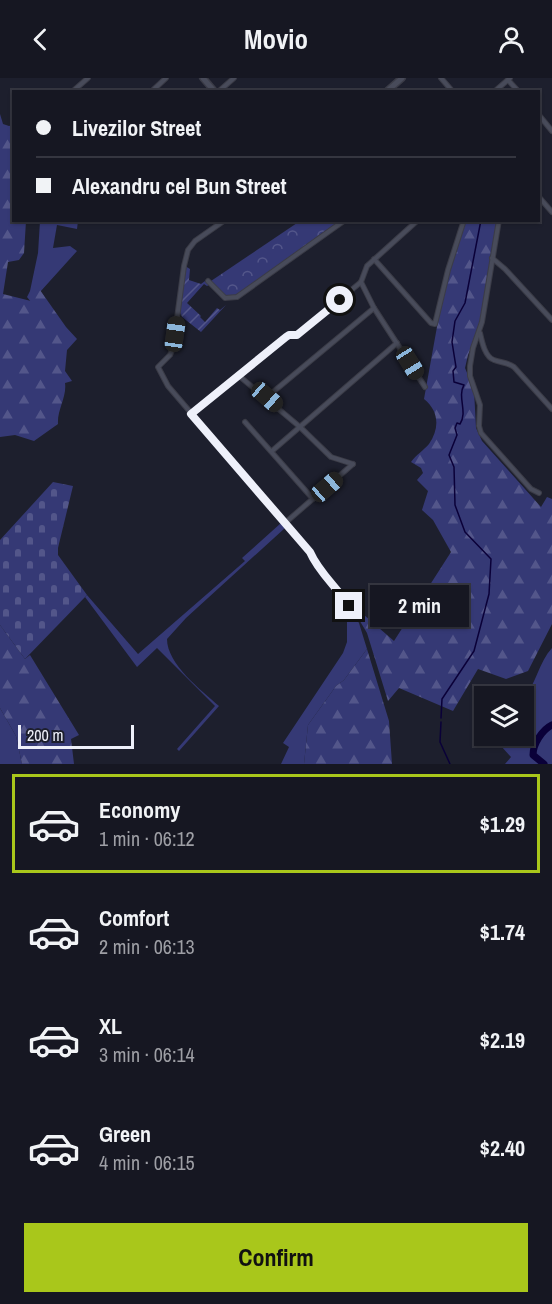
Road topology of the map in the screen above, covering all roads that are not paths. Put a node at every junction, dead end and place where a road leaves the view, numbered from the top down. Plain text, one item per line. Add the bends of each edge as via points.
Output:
1 (88, 78) edge
2 (166, 78) edge
3 (203, 78) edge
4 (234, 78) edge
5 (402, 78) edge
6 (441, 78) edge
7 (509, 79) edge
8 (74, 90) edge
9 (153, 90) edge
10 (215, 90) edge
11 (219, 90) edge
12 (388, 90) edge
13 (451, 90) edge
14 (496, 90) edge
15 (540, 116) edge
16 (552, 130) edge
17 (540, 198) edge
18 (552, 212) edge
19 (222, 222) edge
20 (342, 222) edge
21 (416, 222) edge
22 (463, 222) edge
23 (499, 222) edge
24 (492, 258) junction
25 (374, 259) junction
26 (208, 281) dead end
27 (362, 282) junction
28 (375, 308) junction
29 (552, 320) edge
30 (480, 333) junction
31 (397, 343) junction
32 (238, 375) junction
33 (426, 387) dead end
34 (267, 397) junction
35 (552, 409) edge
36 (191, 414) junction
37 (245, 422) dead end
38 (300, 427) junction
39 (272, 452) junction
40 (539, 493) dead end
41 (314, 499) junction
42 (285, 523) junction
43 (349, 606) dead end

1 - 8 street
2 - 9 street
3 - 10 street
4 - 11 street
5 - 12 street
6 - 13 street
7 - 14 street
15 - 16 street
17 - 18 street
19 - 36 street via 188,250 173,348 158,367
20 - 26 street via 234,298 223,297
21 - 25 street
22 - 25 street via 434,325
23 - 24 street
24 - 29 street
24 - 30 street
25 - 27 street via 364,270
27 - 28 street
27 - 32 street via 297,335 289,335
28 - 31 street
28 - 34 street
30 - 35 street via 488,356 514,367
30 - 40 street via 470,366 480,405 478,426 493,448
31 - 33 street
31 - 38 street
32 - 34 street
32 - 36 street
34 - 38 street
36 - 42 street
37 - 39 street
38 - 39 street
38 - 41 street via 331,457 353,464
39 - 41 street
41 - 42 street
42 - 43 street

